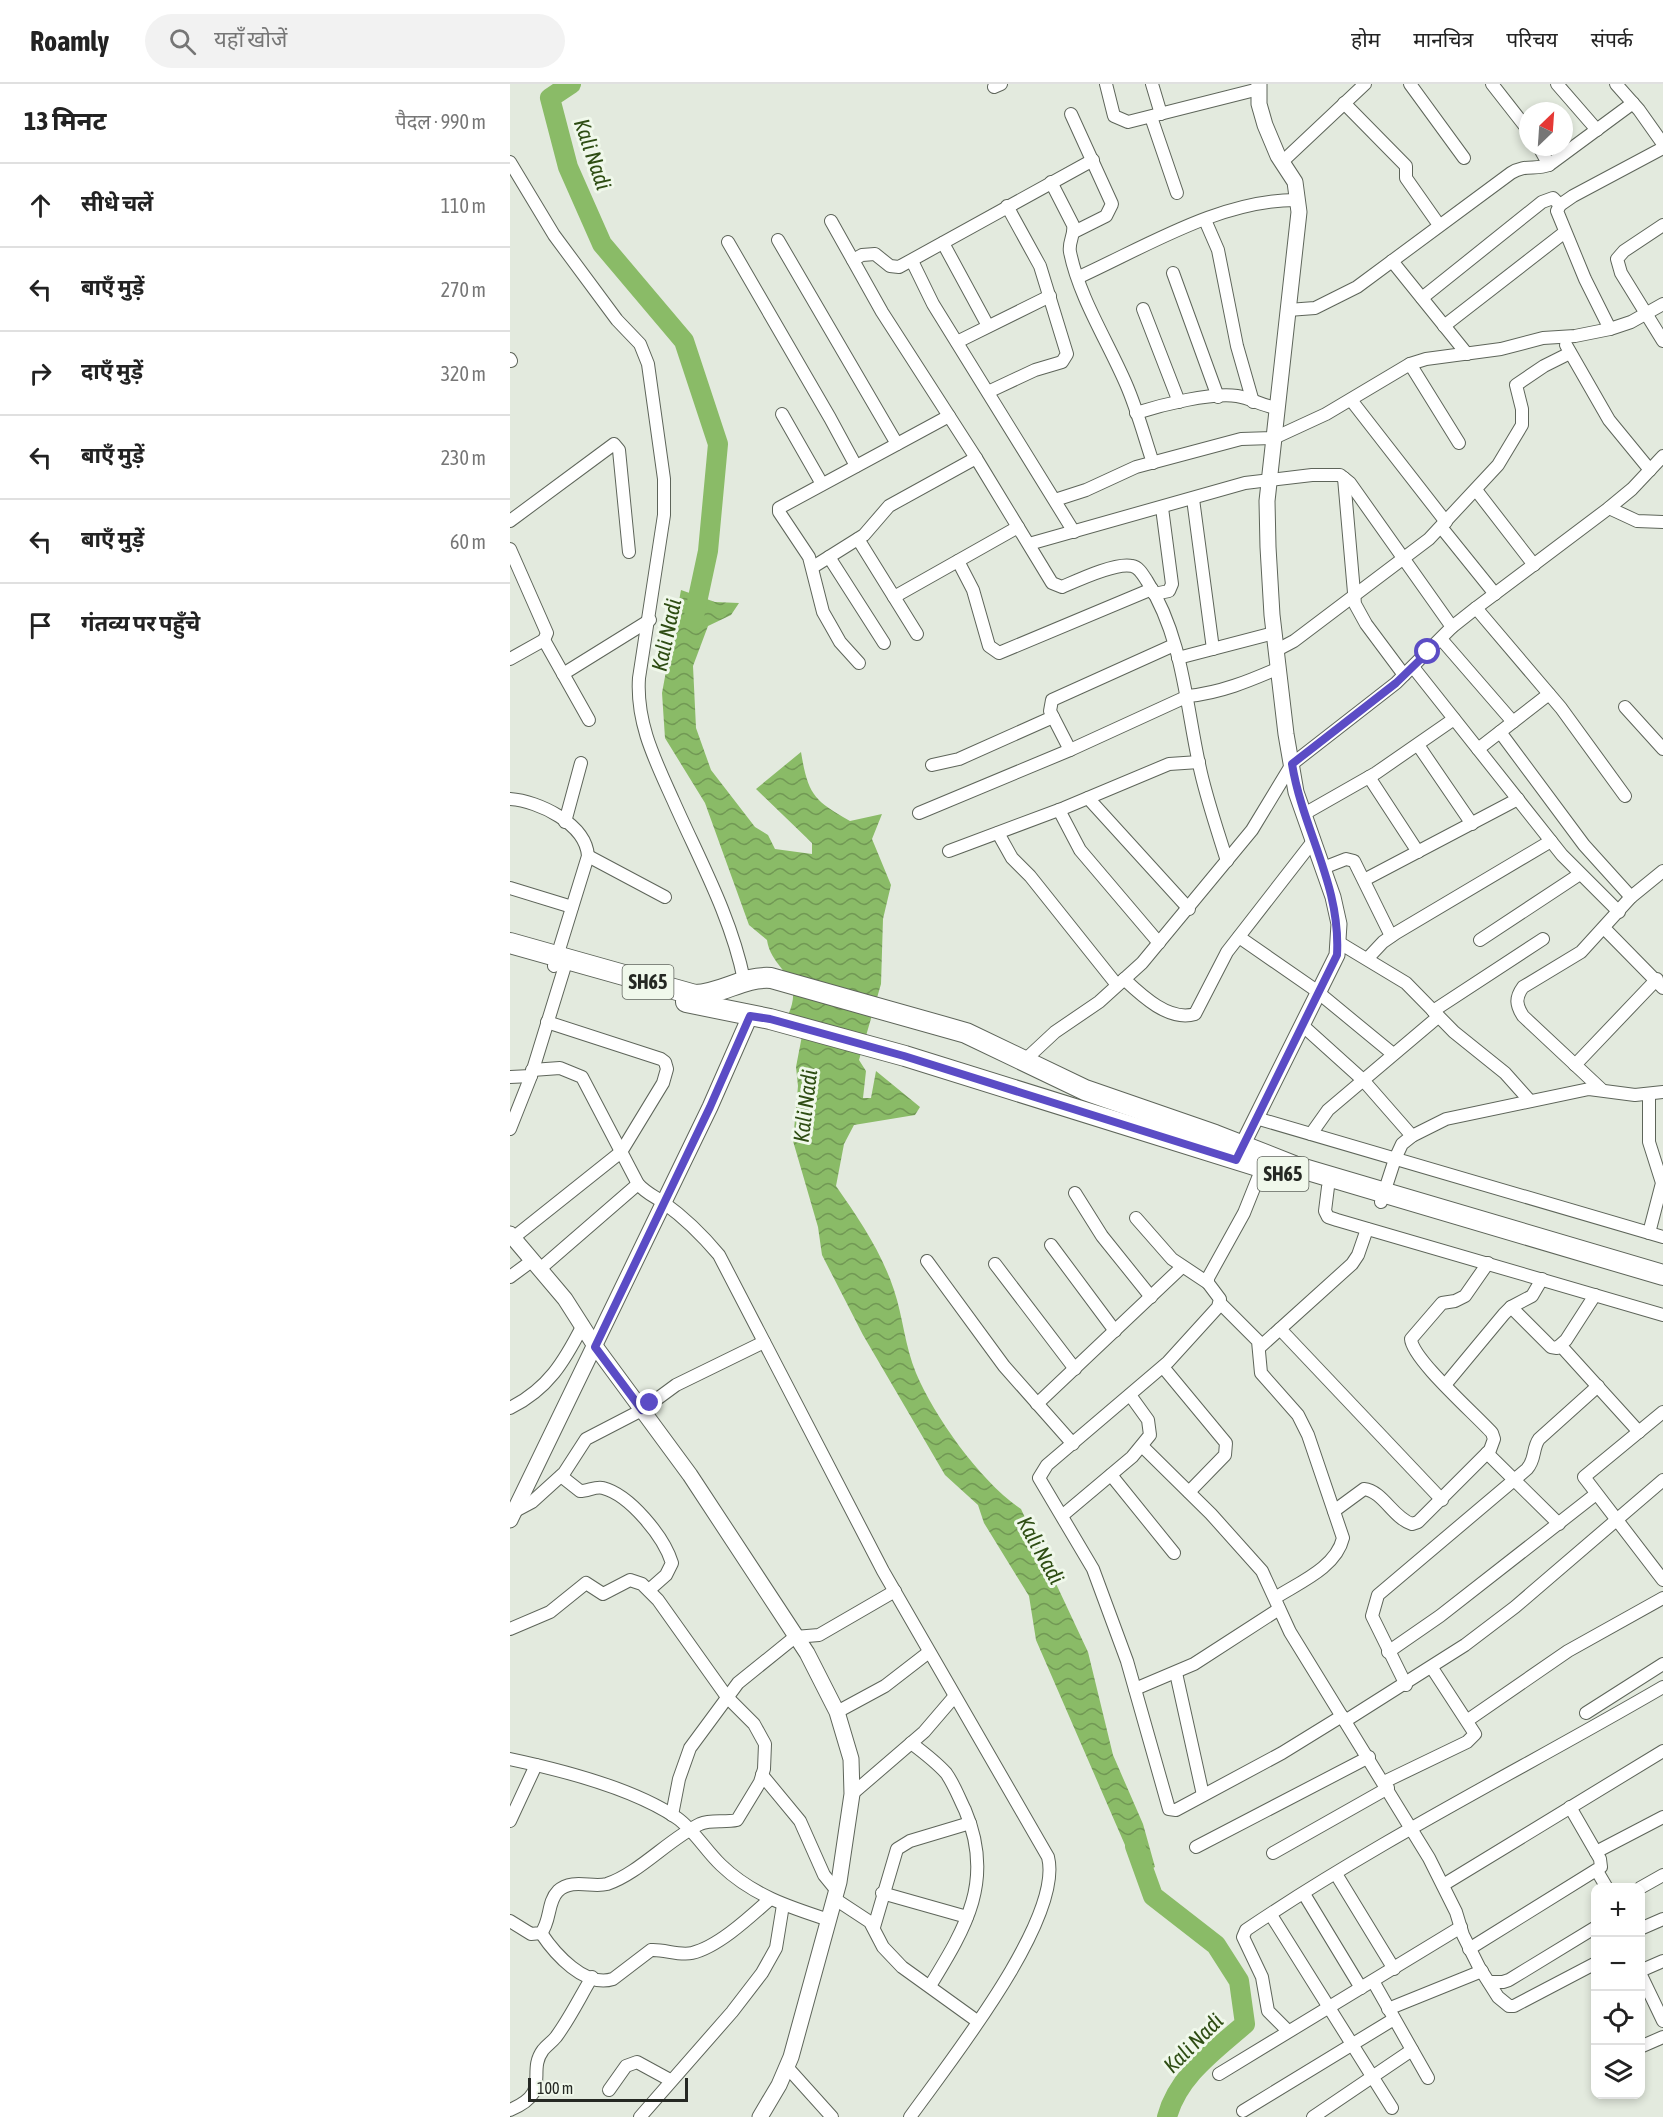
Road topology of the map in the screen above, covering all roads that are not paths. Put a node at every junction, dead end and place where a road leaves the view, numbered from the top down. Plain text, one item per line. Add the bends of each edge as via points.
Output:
1 (1106, 84) edge
2 (1152, 84) edge
3 (1365, 84) edge
4 (1410, 84) edge
5 (1492, 84) edge
6 (1557, 84) edge
7 (1616, 84) edge
8 (1259, 86) edge
9 (1344, 103) junction
10 (1633, 103) junction
11 (1071, 114) dead end
12 (1156, 115) junction
13 (1519, 118) edge
14 (1597, 130) junction
15 (1663, 146) edge
16 (1544, 156) edge
17 (1464, 158) dead end
18 (1093, 160) junction
19 (510, 162) edge
20 (1282, 162) junction
21 (1550, 165) junction
22 (1051, 182) junction
23 (1177, 193) dead end
24 (1298, 200) junction
25 (1560, 205) junction
26 (1007, 206) junction
27 (1205, 220) junction
28 (831, 221) dead end
29 (1439, 225) junction
30 (1663, 225) edge
31 (1074, 232) junction
32 (1565, 232) junction
33 (778, 240) dead end
34 (728, 242) dead end
35 (943, 243) junction
36 (853, 260) junction
37 (912, 261) junction
38 (1392, 261) junction
39 (1173, 273) dead end
40 (1079, 277) junction
41 (1050, 296) junction
42 (1422, 298) junction
43 (1663, 304) edge
44 (1143, 309) dead end
45 (1288, 310) junction
46 (1647, 314) junction
47 (988, 326) junction
48 (1444, 326) junction
49 (1610, 329) junction
50 (1561, 336) junction
51 (1663, 341) edge
52 (957, 342) junction
53 (1570, 352) junction
54 (1467, 354) junction
55 (1410, 364) junction
56 (988, 392) junction
57 (1218, 397) junction
58 (1351, 400) junction
59 (1179, 402) junction
60 (1253, 402) junction
61 (1277, 408) junction
62 (1136, 412) junction
63 (782, 414) dead end
64 (948, 416) junction
65 (1274, 438) junction
66 (1459, 443) dead end
67 (897, 444) junction
68 (1663, 456) edge
69 (976, 458) junction
70 (1153, 463) junction
71 (856, 466) junction
72 (1650, 470) junction
73 (1344, 477) junction
74 (1269, 480) junction
75 (822, 484) junction
76 (1476, 490) junction
77 (1055, 500) junction
78 (1193, 500) junction
79 (1162, 508) junction
80 (1609, 508) junction
81 (510, 521) edge
82 (1663, 522) edge
83 (1444, 525) junction
84 (1018, 527) junction
85 (1074, 532) junction
86 (858, 540) junction
87 (1029, 544) junction
88 (510, 549) edge
89 (630, 552) dead end
90 (829, 557) junction
91 (1404, 559) junction
92 (958, 561) junction
93 (1534, 565) junction
94 (813, 567) junction
95 (1153, 592) junction
96 (1495, 594) junction
97 (1354, 595) junction
98 (894, 597) junction
99 (1476, 608) junction
100 (650, 620) junction
101 (1452, 627) junction
102 (1275, 633) junction
103 (917, 634) dead end
104 (1441, 639) junction
105 (544, 640) junction
106 (884, 643) dead end
107 (1174, 645) junction
108 (1213, 649) junction
109 (1277, 650) junction
110 (1178, 658) junction
111 (510, 659) edge
112 (860, 663) dead end
113 (1279, 668) junction
114 (1408, 671) junction
115 (563, 674) junction
116 (1549, 694) junction
117 (1188, 696) junction
118 (1625, 707) dead end
119 (1053, 717) junction
120 (1454, 719) junction
121 (589, 720) dead end
122 (1514, 722) junction
123 (1500, 732) junction
124 (1418, 745) junction
125 (1663, 748) edge
126 (1478, 749) junction
127 (1070, 750) junction
128 (581, 762) dead end
129 (1199, 762) junction
130 (1292, 764) junction
131 (932, 765) dead end
132 (1369, 777) junction
133 (1625, 796) dead end
134 (1088, 798) junction
135 (510, 799) edge
136 (1518, 799) junction
137 (1059, 810) junction
138 (919, 813) dead end
139 (1304, 814) junction
140 (566, 822) junction
141 (1472, 824) junction
142 (998, 833) junction
143 (1314, 840) junction
144 (1551, 842) junction
145 (949, 851) dead end
146 (1418, 852) junction
147 (588, 856) junction
148 (1227, 861) junction
149 (1323, 868) junction
150 (1663, 871) edge
151 (1580, 874) junction
152 (1364, 880) junction
153 (510, 888) edge
154 (665, 897) dead end
155 (1631, 897) junction
156 (572, 907) junction
157 (1189, 909) junction
158 (1618, 912) junction
159 (1604, 928) junction
160 (1391, 936) junction
161 (1239, 937) junction
162 (1543, 939) dead end
163 (1480, 940) dead end
164 (510, 942) edge
165 (1338, 942) junction
166 (1159, 943) junction
167 (510, 953) edge
168 (1368, 958) junction
169 (558, 964) junction
170 (744, 980) junction
171 (1121, 982) junction
172 (1660, 983) edge
173 (1318, 993) junction
174 (1436, 1014) junction
175 (750, 1016) junction
176 (548, 1022) junction
177 (1302, 1025) junction
178 (1393, 1054) junction
179 (1026, 1059) junction
180 (1575, 1065) junction
181 (532, 1073) junction
182 (510, 1077) edge
183 (1363, 1080) junction
184 (1601, 1089) junction
185 (1663, 1092) edge
186 (1649, 1095) junction
187 (1530, 1101) junction
188 (1256, 1118) junction
189 (510, 1129) edge
190 (1311, 1134) junction
191 (1412, 1136) junction
192 (621, 1152) junction
193 (1239, 1153) junction
194 (1395, 1159) junction
195 (1262, 1167) junction
196 (1662, 1174) edge
197 (638, 1184) junction
198 (1328, 1187) junction
199 (1075, 1192) dead end
200 (1382, 1198) junction
201 (664, 1203) junction
202 (1136, 1218) dead end
203 (1368, 1229) junction
204 (1649, 1233) junction
205 (512, 1236) edge
206 (1663, 1237) edge
207 (1050, 1245) dead end
208 (927, 1261) dead end
209 (1488, 1263) junction
210 (537, 1264) junction
211 (995, 1264) dead end
212 (1182, 1267) junction
213 (1663, 1275) edge
214 (510, 1277) edge
215 (1542, 1279) junction
216 (1208, 1283) junction
217 (1663, 1284) edge
218 (1595, 1295) junction
219 (1151, 1297) junction
220 (1220, 1303) junction
221 (1511, 1307) junction
222 (1663, 1315) edge
223 (583, 1326) junction
224 (1280, 1329) junction
225 (1115, 1330) junction
226 (764, 1342) junction
227 (1561, 1346) junction
228 (595, 1347) junction
229 (1260, 1347) junction
230 (1163, 1367) junction
231 (1075, 1369) junction
232 (1446, 1385) junction
233 (1598, 1386) junction
234 (1130, 1395) junction
235 (1037, 1404) junction
236 (510, 1408) edge
237 (642, 1410) junction
238 (1663, 1412) edge
239 (1639, 1432) junction
240 (1073, 1444) junction
241 (1142, 1446) junction
242 (1487, 1453) junction
243 (1111, 1475) junction
244 (561, 1476) junction
245 (1663, 1480) edge
246 (1514, 1481) junction
247 (1189, 1492) junction
248 (1596, 1494) junction
249 (1442, 1500) junction
250 (1334, 1511) junction
251 (513, 1515) edge
252 (1063, 1515) junction
253 (1617, 1519) junction
254 (1559, 1524) junction
255 (1174, 1553) dead end
256 (1659, 1566) edge
257 (1663, 1580) edge
258 (649, 1590) junction
259 (894, 1591) junction
260 (1663, 1598) edge
261 (1277, 1604) junction
262 (510, 1629) edge
263 (795, 1637) junction
264 (929, 1652) junction
265 (1388, 1652) junction
266 (1663, 1664) edge
267 (1432, 1668) junction
268 (1176, 1673) junction
269 (1406, 1685) junction
270 (1663, 1687) edge
271 (1135, 1689) junction
272 (727, 1697) junction
273 (954, 1697) junction
274 (837, 1712) junction
275 (1586, 1713) dead end
276 (1344, 1719) junction
277 (1468, 1720) junction
278 (911, 1743) junction
279 (1663, 1751) edge
280 (1369, 1757) junction
281 (510, 1759) edge
282 (536, 1765) junction
283 (762, 1775) junction
284 (1386, 1785) junction
285 (852, 1794) junction
286 (1203, 1795) junction
287 (1570, 1807) junction
288 (672, 1815) junction
289 (1663, 1817) edge
290 (510, 1821) edge
291 (970, 1823) junction
292 (1411, 1827) junction
293 (689, 1831) junction
294 (1196, 1847) dead end
295 (1596, 1852) junction
296 (1273, 1853) dead end
297 (1597, 1871) junction
298 (1336, 1874) junction
299 (1663, 1875) edge
300 (1604, 1883) edge
301 (1645, 1884) edge
302 (1443, 1885) junction
303 (882, 1893) junction
304 (1304, 1894) junction
305 (836, 1895) junction
306 (769, 1900) junction
307 (783, 1905) junction
308 (1271, 1915) junction
309 (967, 1917) junction
310 (1663, 1919) edge
311 (829, 1920) junction
312 (510, 1921) edge
313 (874, 1927) junction
314 (1461, 1927) junction
315 (1645, 1927) edge
316 (1591, 1930) edge
317 (541, 1933) junction
318 (1469, 1949) junction
319 (1663, 1961) edge
320 (1591, 1966) edge
321 (1394, 1969) junction
322 (1645, 1970) edge
323 (1485, 1976) junction
324 (592, 1977) junction
325 (1373, 1981) junction
326 (1645, 1981) edge
327 (930, 1986) junction
328 (1361, 1988) junction
329 (1328, 2006) junction
330 (1391, 2014) junction
331 (1663, 2020) edge
332 (977, 2021) junction
333 (1288, 2031) junction
334 (1663, 2037) edge
335 (1351, 2043) junction
336 (1645, 2045) edge
337 (1412, 2050) junction
338 (787, 2067) junction
339 (1219, 2074) dead end
340 (1373, 2076) junction
341 (1428, 2078) dead end
342 (670, 2080) junction
343 (609, 2090) dead end
344 (1392, 2108) dead end
345 (510, 2110) edge
346 (1243, 2111) dead end
347 (640, 2117) edge
348 (760, 2117) edge
349 (832, 2117) edge
350 (910, 2117) edge
351 (1313, 2117) edge

1 - 12 street via 1114,116 1120,120 1128,122
2 - 12 street
3 - 9 street
4 - 17 street
5 - 13 street
6 - 14 street
7 - 10 street
8 - 12 street
8 - 20 street via 1265,125
9 - 20 street
9 - 29 street via 1406,166 1406,178
10 - 14 street
10 - 15 street
11 - 18 street
12 - 23 street
14 - 21 street
15 - 25 street
16 - 21 street
18 - 22 street
18 - 31 street via 1112,204 1106,216
19 - 100 street via 554,235 645,352 665,495 663,539
20 - 24 street via 1295,182
21 - 29 street via 1519,168
22 - 26 street
22 - 31 street
24 - 27 street via 1263,201
24 - 45 street
25 - 32 street via 1558,218
25 - 42 street via 1553,198 1542,202
26 - 35 street
26 - 41 street via 1030,244
27 - 40 street
27 - 60 street via 1218,250 1237,346
28 - 36 street
29 - 38 street
30 - 46 street via 1617,259 1621,273
31 - 40 street via 1070,250
32 - 48 street
32 - 49 street
33 - 67 street
34 - 71 street
35 - 37 street
35 - 47 street
36 - 37 street via 876,254 894,268
36 - 64 street
37 - 52 street
38 - 42 street
38 - 45 street via 1323,306
39 - 57 street
40 - 62 street
41 - 47 street
41 - 56 street via 1065,346 1065,359
42 - 48 street
43 - 46 street
44 - 59 street
45 - 61 street
46 - 49 street
46 - 51 street
47 - 52 street
48 - 54 street
49 - 50 street
50 - 53 street
50 - 54 street
52 - 56 street
53 - 72 street via 1609,420
53 - 76 street via 1516,385 1522,425 1498,465
54 - 55 street
55 - 58 street
55 - 66 street
56 - 77 street
57 - 59 street
57 - 60 street via 1234,396
58 - 65 street
58 - 83 street
59 - 62 street
60 - 61 street
61 - 65 street
62 - 70 street
63 - 75 street
64 - 67 street
64 - 69 street
65 - 70 street via 1242,439
65 - 74 street
67 - 71 street
68 - 72 street
69 - 84 street
69 - 86 street via 889,506
70 - 77 street
71 - 75 street
72 - 80 street
73 - 74 street via 1326,474
73 - 91 street
73 - 97 street
74 - 78 street via 1245,483
74 - 102 street via 1266,501
75 - 94 street via 786,502 779,512 805,547
76 - 83 street
76 - 93 street
77 - 85 street
78 - 79 street
78 - 108 street
79 - 85 street
79 - 95 street via 1172,584 1169,591
80 - 82 street via 1637,521
80 - 93 street
81 - 89 street via 614,444 619,450
83 - 91 street
83 - 96 street
84 - 87 street
84 - 92 street
85 - 87 street
86 - 90 street
86 - 98 street
87 - 95 street via 1056,586 1131,565 1139,569
88 - 105 street via 546,629
90 - 94 street
90 - 106 street
91 - 97 street
91 - 101 street
92 - 95 street via 973,590 989,646 999,653
92 - 98 street
93 - 96 street
94 - 112 street via 823,612 840,642
95 - 107 street
96 - 99 street
97 - 109 street
97 - 114 street via 1362,617
98 - 103 street
99 - 101 street
99 - 116 street
100 - 115 street
100 - 170 street via 639,678 641,719 657,765 736,940
101 - 104 street
102 - 108 street
102 - 109 street
104 - 114 street
104 - 122 street
105 - 111 street
105 - 115 street
107 - 110 street
107 - 119 street via 1052,700 1049,705
108 - 110 street
109 - 113 street
110 - 117 street
113 - 117 street via 1235,686
113 - 130 street
114 - 120 street
114 - 130 street
115 - 121 street
116 - 122 street
116 - 133 street
117 - 127 street
117 - 129 street
118 - 125 street
119 - 127 street
119 - 131 street via 958,759
120 - 124 street
120 - 126 street
122 - 123 street
123 - 126 street
123 - 155 street via 1584,845
124 - 132 street
124 - 141 street
126 - 136 street
127 - 138 street
128 - 140 street
129 - 134 street via 1175,762
129 - 148 street
130 - 139 street
130 - 148 street via 1271,801
132 - 139 street
132 - 146 street
134 - 137 street
134 - 157 street
135 - 140 street via 536,805
136 - 141 street
136 - 144 street
137 - 142 street
137 - 166 street via 1080,850
139 - 143 street
140 - 147 street via 583,837
141 - 146 street
142 - 145 street
142 - 171 street via 1012,858
143 - 149 street
143 - 161 street
144 - 151 street
144 - 160 street
146 - 152 street
147 - 154 street
147 - 156 street
148 - 157 street
149 - 152 street via 1350,859
149 - 165 street via 1337,915
150 - 155 street
151 - 158 street
151 - 163 street
152 - 160 street
153 - 156 street
155 - 158 street
156 - 169 street
157 - 166 street
158 - 159 street
159 - 172 street
159 - 180 street via 1581,952 1523,987 1516,1002 1523,1016
160 - 168 street
161 - 171 street via 1221,962 1195,1014 1181,1016
161 - 173 street
162 - 174 street
164 - 169 main road, SH65
165 - 168 street
165 - 173 street via 1337,955
166 - 171 street
167 - 169 main road, SH65
168 - 174 street via 1406,983
169 - 170 main road, SH65 via 695,995 719,992
169 - 175 main road, SH65
169 - 176 street
170 - 179 main road, SH65 via 786,980 942,1024
171 - 179 street
172 - 180 street
173 - 177 street
173 - 178 street
174 - 178 street
174 - 187 street via 1505,1073
175 - 193 main road, SH65 via 904,1056
175 - 201 street
176 - 181 street
176 - 192 street via 665,1062 663,1083
177 - 183 street
177 - 188 street
178 - 183 street
179 - 193 main road, SH65 via 1086,1090
180 - 184 street
181 - 182 street
181 - 189 street
181 - 192 street via 560,1068 582,1077
183 - 190 street via 1328,1110
183 - 191 street
184 - 186 street
184 - 187 street
185 - 186 street
186 - 196 street via 1649,1142
187 - 191 street via 1446,1119
188 - 190 street
188 - 193 street
190 - 194 street
191 - 194 street via 1402,1144
192 - 197 street
192 - 205 street
193 - 195 main road, SH65
193 - 200 main road, SH65 via 1294,1166
194 - 200 street
194 - 204 street
195 - 198 main road, SH65
195 - 216 street
196 - 204 street
197 - 201 street
197 - 210 street
198 - 200 main road, SH65
198 - 203 street via 1324,1211 1328,1217
199 - 219 street via 1102,1236
200 - 213 main road, SH65
200 - 217 main road, SH65
201 - 226 street via 719,1255
201 - 228 street
202 - 212 street
203 - 209 street
203 - 224 street via 1352,1264
204 - 206 street
205 - 210 street
207 - 225 street
208 - 235 street
209 - 215 street
209 - 232 street via 1465,1296 1442,1303 1411,1339 1415,1351
210 - 214 street
210 - 223 street
211 - 231 street
212 - 216 street
212 - 219 street
215 - 218 street
215 - 221 street via 1532,1296
216 - 220 street
218 - 222 street
218 - 227 street
219 - 225 street
220 - 229 street via 1253,1333
220 - 230 street
221 - 227 street via 1551,1347
221 - 232 street
223 - 228 street
223 - 236 street via 554,1377
224 - 229 street
224 - 249 street
225 - 231 street
226 - 237 street via 676,1385
226 - 259 street
227 - 233 street
228 - 237 street
228 - 251 street
229 - 250 street via 1261,1374 1298,1415
230 - 234 street
230 - 247 street via 1226,1443 1225,1455
231 - 235 street
232 - 242 street via 1492,1433 1493,1444
233 - 239 street
233 - 246 street via 1539,1439 1533,1463
234 - 240 street
234 - 241 street via 1151,1429
235 - 240 street
237 - 244 street via 586,1439
237 - 263 street via 690,1475
238 - 239 street
239 - 248 street via 1586,1473 1586,1481
240 - 252 street via 1047,1465 1040,1478
241 - 243 street
241 - 247 street
242 - 246 street
242 - 249 street
243 - 252 street
243 - 255 street
244 - 251 street
244 - 258 street via 580,1491 597,1487 615,1492 639,1511 672,1563 666,1575
245 - 253 street
246 - 254 street
246 - 265 street via 1378,1595 1372,1616
247 - 261 street via 1256,1564
248 - 253 street
248 - 254 street
249 - 250 street via 1412,1524 1364,1489
250 - 261 street via 1343,1538 1335,1554
252 - 271 street via 1093,1569
253 - 256 street
253 - 267 street via 1515,1607
254 - 265 street
256 - 257 street
258 - 262 street via 630,1580 603,1594 586,1583 550,1612
258 - 272 street
259 - 263 street via 819,1635
259 - 264 street
260 - 277 street via 1568,1651
261 - 268 street
261 - 276 street
263 - 272 street via 752,1670
263 - 274 street via 825,1684
264 - 273 street
264 - 274 street via 885,1686
265 - 269 street
266 - 275 street
267 - 269 street
267 - 277 street
268 - 271 street
268 - 286 street
269 - 276 street
270 - 292 street
271 - 286 street via 1169,1809 1176,1810
272 - 283 street via 754,1724 765,1744
272 - 288 street via 690,1748
273 - 278 street
273 - 332 street via 1022,1809 1051,1869 1049,1887 1031,1931
274 - 285 street via 851,1759
276 - 280 street
276 - 286 street
277 - 284 street via 1474,1734 1467,1742
278 - 285 street
278 - 291 street via 946,1774
279 - 287 street
280 - 284 street
280 - 294 street
281 - 282 street
282 - 288 street via 577,1775
282 - 290 street
283 - 293 street via 737,1820 709,1821
283 - 305 street via 800,1821
284 - 292 street
284 - 296 street
285 - 305 street
287 - 295 street
287 - 302 street
288 - 293 street
289 - 295 street
291 - 303 street via 903,1843 893,1857
291 - 309 street via 979,1863
292 - 298 street
292 - 302 street
293 - 306 street via 733,1876
293 - 317 street via 607,1884 577,1883 562,1888 553,1898
295 - 297 street via 1602,1863
297 - 300 street
297 - 318 street
298 - 304 street
298 - 321 street
299 - 301 street
302 - 314 street
303 - 309 street
303 - 313 street
304 - 308 street
304 - 328 street
305 - 311 street
305 - 313 street
306 - 307 street
306 - 324 street via 701,1950 651,1950 613,1979
307 - 311 street
307 - 342 street via 776,1948 762,1973
308 - 329 street
308 - 333 street via 1243,1936 1262,1977 1268,2011
309 - 327 street
310 - 315 street
311 - 338 street
312 - 317 street via 531,1934
313 - 327 street via 891,1956
314 - 318 street
314 - 321 street
316 - 323 street via 1509,1980
317 - 324 street via 564,1960
318 - 323 street
319 - 322 street
320 - 323 street via 1514,2006 1504,2003
321 - 325 street
323 - 330 street
324 - 345 street via 556,2037 539,2057 533,2093
325 - 328 street
325 - 330 street
326 - 331 street
327 - 332 street
328 - 329 street
329 - 333 street
329 - 335 street
330 - 335 street
330 - 337 street
332 - 350 street
333 - 339 street
334 - 336 street
335 - 340 street
335 - 346 street
337 - 340 street
337 - 341 street
338 - 348 street
338 - 349 street
340 - 344 street
340 - 351 street
342 - 343 street via 637,2062 626,2066
342 - 347 street

